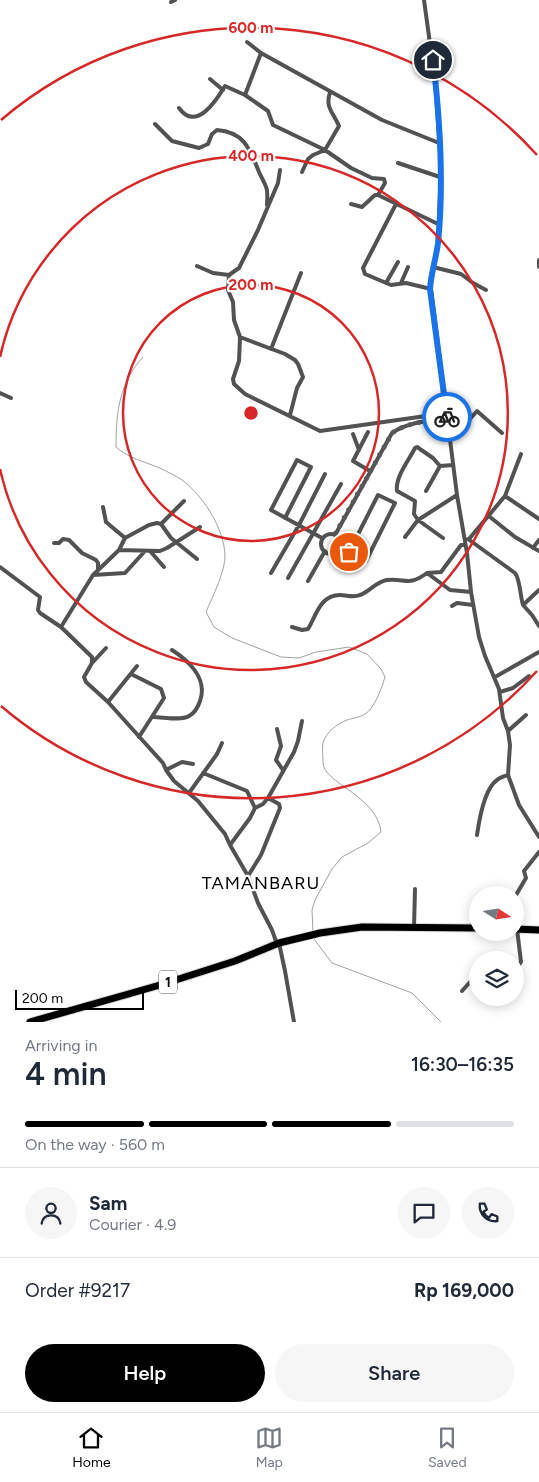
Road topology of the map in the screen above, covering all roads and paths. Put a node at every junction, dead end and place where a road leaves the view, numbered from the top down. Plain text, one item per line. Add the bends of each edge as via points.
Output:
1 (424, 0) edge
2 (248, 42) dead end
3 (261, 53) junction
4 (210, 79) dead end
5 (223, 90) junction
6 (330, 92) junction
7 (245, 95) junction
8 (179, 108) dead end
9 (154, 124) dead end
10 (439, 144) junction
11 (325, 150) junction
12 (398, 163) dead end
13 (280, 170) dead end
14 (302, 172) dead end
15 (440, 178) junction
16 (378, 195) junction
17 (351, 204) dead end
18 (396, 204) junction
19 (267, 208) junction
20 (438, 224) junction
21 (539, 260) edge
22 (398, 262) dead end
23 (197, 266) dead end
24 (408, 267) dead end
25 (433, 267) junction
26 (539, 267) edge
27 (301, 273) dead end
28 (229, 275) junction
29 (386, 283) junction
30 (401, 283) junction
31 (430, 289) junction
32 (486, 290) dead end
33 (240, 337) junction
34 (272, 349) junction
35 (0, 393) edge
36 (11, 398) dead end
37 (446, 413) junction
38 (290, 416) junction
39 (448, 418) junction
40 (368, 432) dead end
41 (502, 433) dead end
42 (353, 434) dead end
43 (359, 450) junction
44 (521, 454) dead end
45 (453, 464) junction
46 (440, 466) junction
47 (370, 471) junction
48 (325, 474) dead end
49 (341, 484) dead end
50 (426, 491) dead end
51 (456, 495) junction
52 (505, 496) junction
53 (184, 501) dead end
54 (104, 507) dead end
55 (490, 516) junction
56 (285, 518) junction
57 (539, 519) edge
58 (418, 520) junction
59 (161, 524) junction
60 (299, 525) junction
61 (200, 527) dead end
62 (314, 534) junction
63 (335, 534) junction
64 (405, 537) dead end
65 (126, 538) junction
66 (322, 538) junction
67 (442, 538) dead end
68 (539, 540) edge
69 (466, 541) junction
70 (176, 542) junction
71 (54, 543) dead end
72 (340, 548) junction
73 (533, 548) junction
74 (119, 550) junction
75 (147, 551) junction
76 (325, 551) junction
77 (539, 551) edge
78 (349, 552) junction
79 (197, 559) dead end
80 (0, 567) edge
81 (164, 567) dead end
82 (98, 570) junction
83 (271, 573) dead end
84 (427, 573) junction
85 (93, 575) junction
86 (288, 578) dead end
87 (308, 581) dead end
88 (539, 590) edge
89 (471, 592) junction
90 (473, 605) junction
91 (523, 605) junction
92 (452, 606) dead end
93 (539, 626) edge
94 (60, 627) junction
95 (292, 627) dead end
96 (106, 648) dead end
97 (172, 650) dead end
98 (539, 652) edge
99 (92, 663) junction
100 (137, 666) dead end
101 (131, 674) junction
102 (495, 676) junction
103 (529, 676) dead end
104 (500, 692) junction
105 (108, 702) junction
106 (526, 715) dead end
107 (153, 717) junction
108 (302, 721) dead end
109 (277, 729) dead end
110 (508, 730) junction
111 (139, 737) junction
112 (222, 743) dead end
113 (193, 764) dead end
114 (166, 770) junction
115 (283, 770) junction
116 (203, 773) junction
117 (508, 775) junction
118 (198, 783) junction
119 (204, 786) dead end
120 (189, 794) junction
121 (268, 798) junction
122 (256, 808) junction
123 (477, 835) dead end
124 (539, 837) edge
125 (230, 845) junction
126 (539, 852) edge
127 (248, 876) junction
128 (521, 886) edge
129 (414, 889) dead end
130 (414, 928) junction
131 (469, 928) edge
132 (524, 929) edge
133 (539, 930) edge
134 (278, 943) junction
135 (469, 983) edge
136 (462, 991) dead end
137 (30, 1022) edge
138 (294, 1022) edge

1 - 10 street via 435,80
2 - 3 street
3 - 6 street
3 - 7 street
4 - 5 street
5 - 7 street via 226,86
5 - 8 street via 215,103 199,116 184,114
6 - 10 street via 382,120
6 - 11 street via 328,101 339,126
7 - 11 street via 268,111 273,125
9 - 19 street via 172,141 199,148 208,144 217,130 243,140 268,188
10 - 15 street
11 - 14 street via 308,159
11 - 16 street via 351,168 372,178 384,179
12 - 15 street
13 - 19 street
15 - 20 street
16 - 17 street via 364,206
16 - 18 street
18 - 20 street
18 - 29 street via 363,268 365,274
19 - 28 street via 239,268
20 - 25 street
21 - 26 street
22 - 29 street
23 - 28 street
24 - 30 street
25 - 31 street
25 - 32 street via 459,273
27 - 34 street
28 - 33 street via 228,290
29 - 30 street
30 - 31 street
31 - 37 street
33 - 34 street
33 - 38 street via 234,384 249,397
34 - 38 street via 295,360 302,372
35 - 36 street
37 - 38 street via 320,431
37 - 39 street
37 - 41 street via 462,414 468,420 480,411
39 - 45 street
39 - 47 street via 413,424 392,433
40 - 43 street
42 - 43 street
43 - 47 street via 353,461
44 - 52 street
45 - 46 street
45 - 51 street
46 - 50 street
46 - 58 street via 417,447 398,480 397,491 415,501 414,514
47 - 63 street
48 - 60 street
49 - 62 street
51 - 58 street
51 - 69 street
52 - 55 street
52 - 57 street
53 - 59 street
54 - 65 street via 106,522
55 - 69 street
55 - 73 street
56 - 56 street via 271,510 297,460 311,467
56 - 60 street
58 - 64 street
58 - 67 street
59 - 65 street via 149,525
59 - 70 street
60 - 62 street
60 - 83 street
61 - 70 street
62 - 66 street
62 - 86 street
63 - 66 street
63 - 72 street via 341,541
65 - 74 street
66 - 76 street via 321,546
68 - 73 street
69 - 84 street via 441,572
69 - 89 street
69 - 91 street via 515,572
70 - 75 street via 160,550
70 - 79 street
71 - 82 street via 69,540 82,553 96,560
72 - 76 street via 334,553
72 - 78 street
73 - 77 street
74 - 75 street
74 - 82 street
75 - 81 street
75 - 85 street via 126,573
76 - 87 street
78 - 78 street via 366,561 395,503 378,495
80 - 94 street via 40,597 40,613
82 - 85 street
84 - 89 street via 450,590
84 - 95 street via 409,582 382,581 357,596 338,594 321,604 308,629
85 - 94 street
88 - 91 street
89 - 90 street
90 - 92 street via 457,603
90 - 102 street via 482,649
91 - 93 street
94 - 99 street via 91,656
96 - 99 street
97 - 107 street via 200,678 203,686 201,698 189,716 181,719
98 - 102 street
99 - 105 street via 84,680
100 - 101 street
101 - 105 street
101 - 107 street via 163,692 164,698
102 - 104 street
103 - 104 street via 514,688
104 - 110 street
105 - 111 street
106 - 110 street
107 - 111 street
108 - 115 street via 294,752
109 - 115 street via 281,746 276,760
110 - 117 street
111 - 114 street via 164,763
112 - 116 street
113 - 114 street via 182,762
114 - 120 street
115 - 121 street
116 - 118 street
116 - 122 street via 247,791
117 - 123 street via 496,780 489,790
117 - 124 street via 520,805
118 - 119 street
118 - 120 street
120 - 125 street via 216,822
121 - 122 street
121 - 127 street via 280,808 261,856
122 - 125 street
125 - 127 street
126 - 128 street via 524,871 526,878
127 - 134 street
129 - 130 street
130 - 131 highway, 1
130 - 134 highway, 1 via 362,927
132 - 133 highway
134 - 137 highway, 1 via 235,961 160,985
134 - 138 street
135 - 136 street

